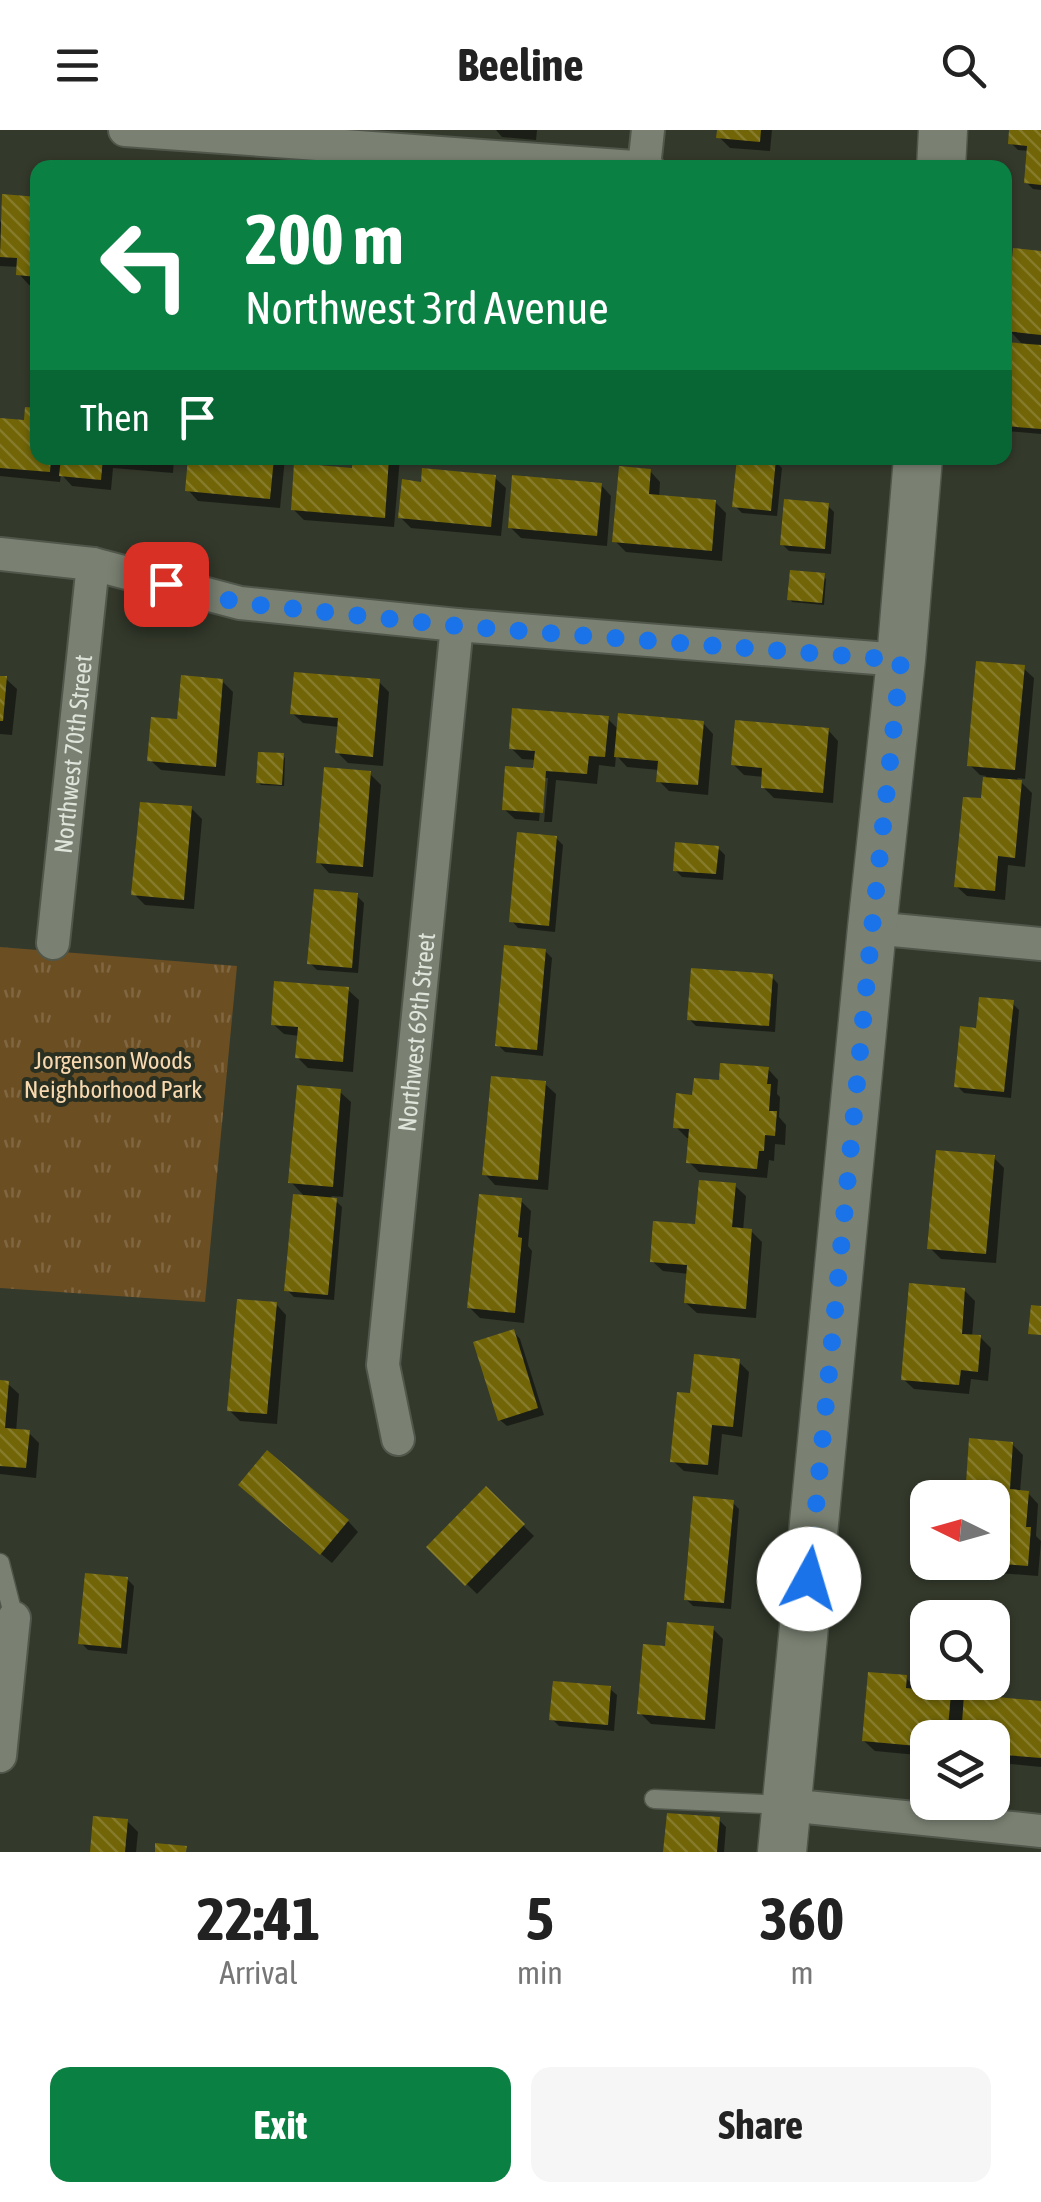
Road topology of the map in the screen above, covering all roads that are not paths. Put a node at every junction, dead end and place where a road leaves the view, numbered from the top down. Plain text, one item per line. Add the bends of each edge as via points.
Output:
1 (125, 130) edge
2 (648, 130) edge
3 (943, 130) edge
4 (547, 160) edge
5 (646, 160) edge
6 (941, 160) edge
7 (917, 465) edge
8 (0, 554) edge
9 (93, 564) junction
10 (458, 626) junction
11 (901, 660) junction
12 (872, 928) junction
13 (53, 943) dead end
14 (1041, 944) edge
15 (398, 1440) dead end
16 (0, 1563) edge
17 (14, 1618) joint
18 (0, 1756) edge
19 (654, 1799) dead end
20 (787, 1806) junction
21 (1041, 1831) edge
22 (782, 1852) edge

1 - 4 street
2 - 5 street
3 - 6 street
7 - 11 street
8 - 9 street
9 - 10 street via 240,603
9 - 13 street, Northwest 70th Street
10 - 11 street
10 - 15 street, Northwest 69th Street via 383,1365
11 - 12 street
12 - 14 street
12 - 20 street
16 - 17 lane
17 - 18 street
19 - 20 lane
20 - 21 street
20 - 22 street

